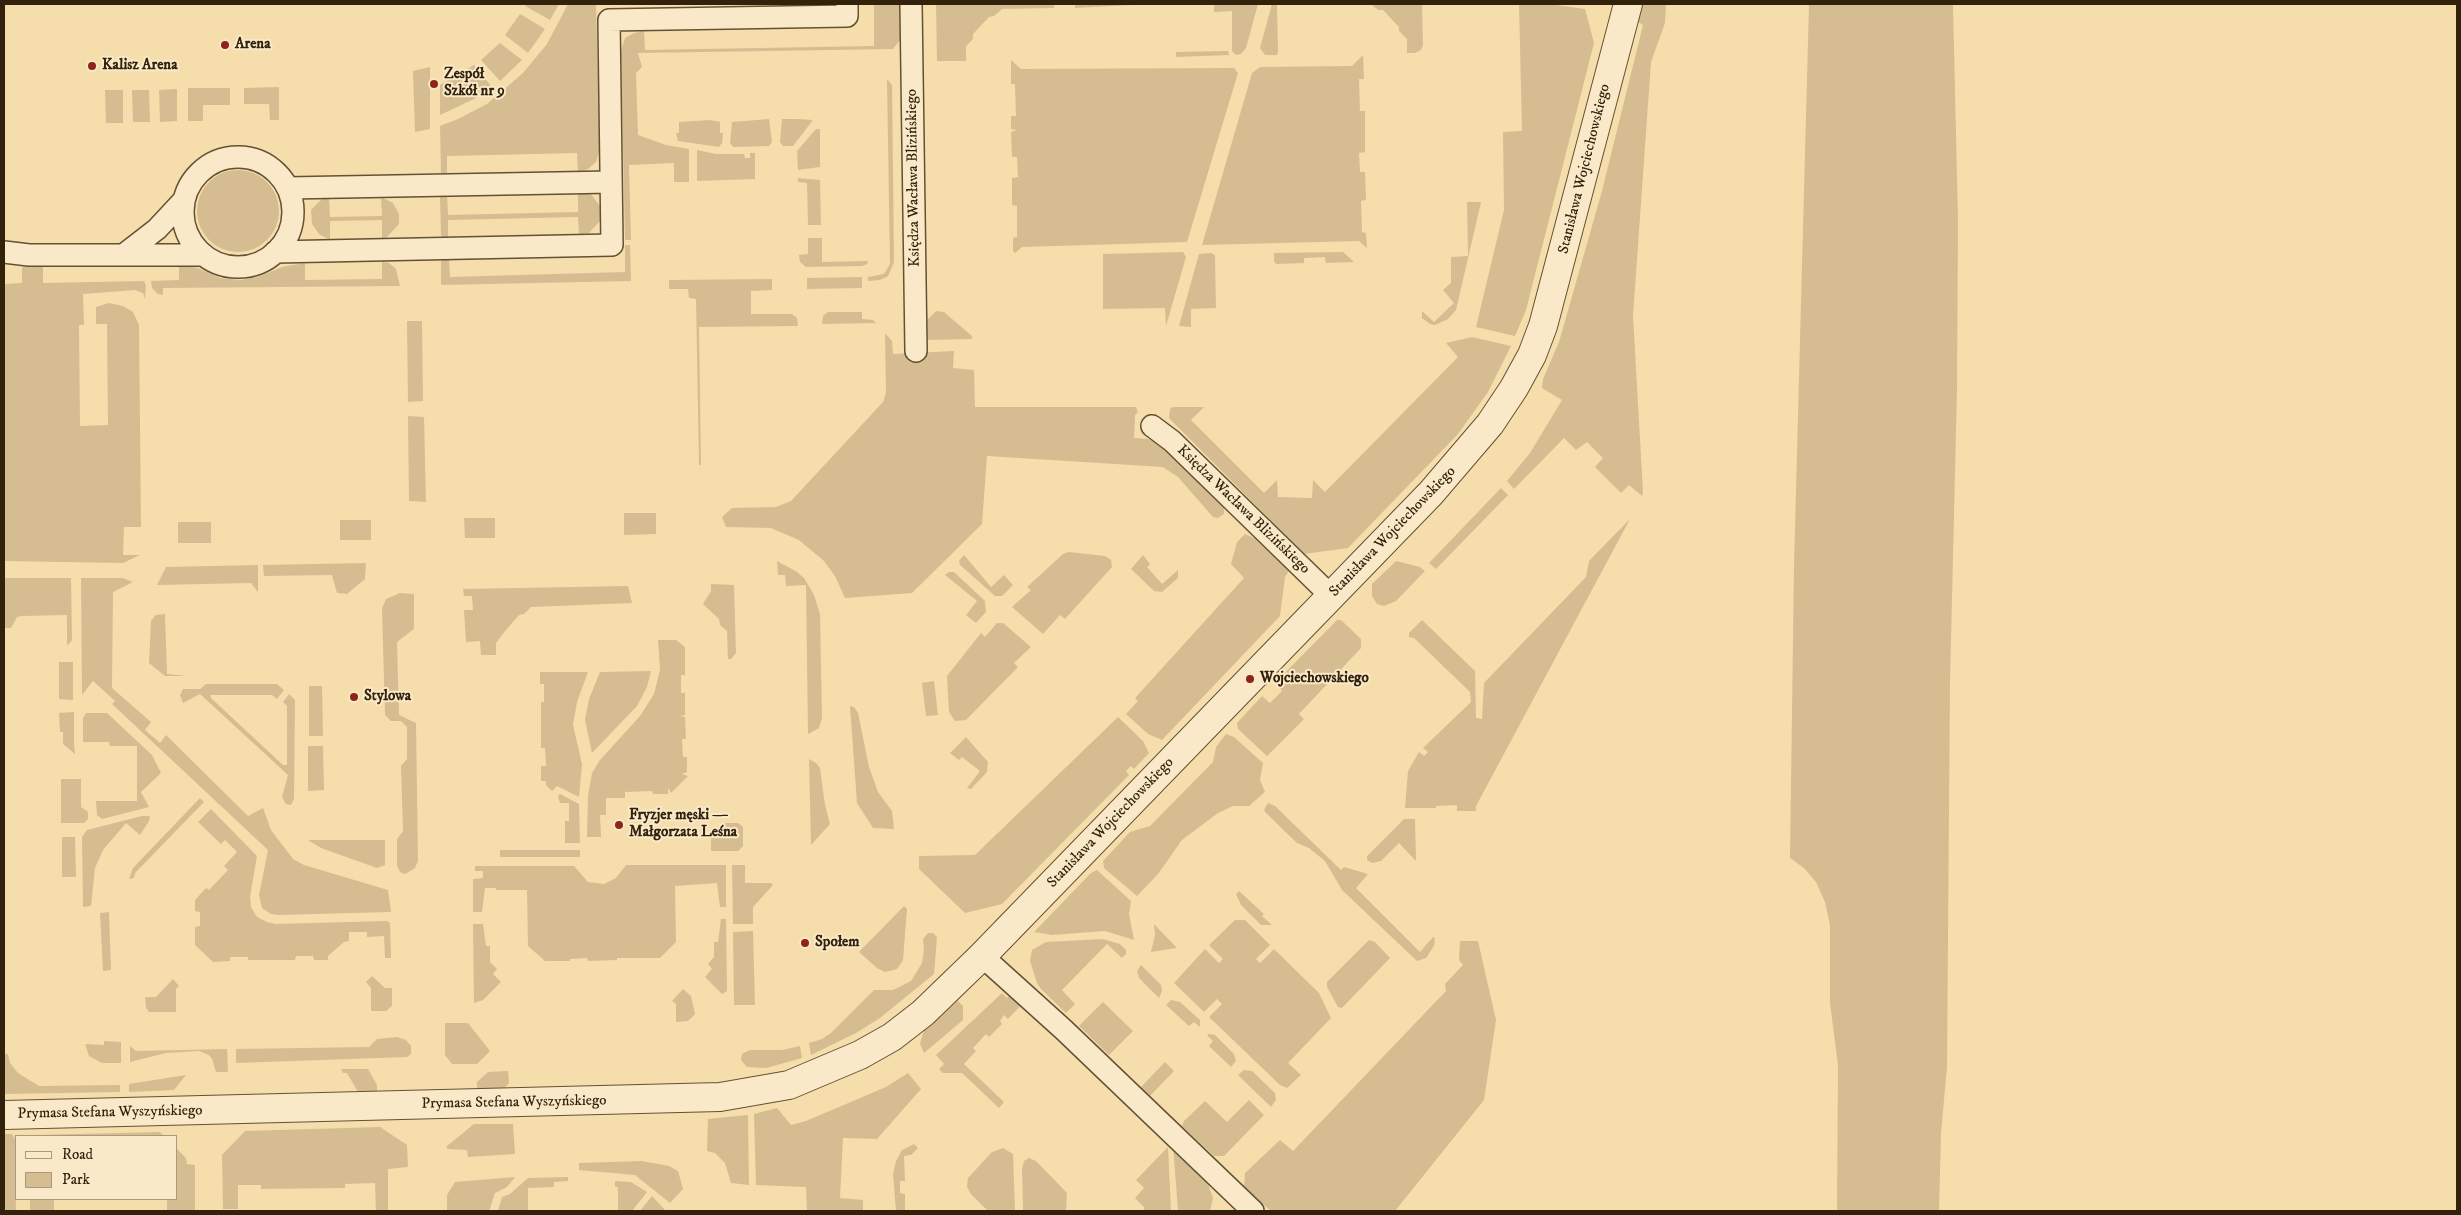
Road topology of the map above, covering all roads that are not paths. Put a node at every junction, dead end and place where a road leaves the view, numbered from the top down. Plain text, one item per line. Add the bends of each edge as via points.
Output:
1 (847, 4) edge
2 (911, 4) edge
3 (1628, 4) edge
4 (611, 182) junction
5 (288, 188) junction
6 (184, 200) junction
7 (4, 252) edge
8 (275, 252) junction
9 (126, 253) junction
10 (203, 255) junction
11 (916, 351) dead end
12 (1152, 426) dead end
13 (1331, 596) junction
14 (982, 956) junction
15 (4, 1115) edge
16 (1253, 1211) edge

1 - 4 street via 847,16 609,20
2 - 11 street, Księdza Wacława Blizińskiego
3 - 13 street, Stanisława Wojciechowskiego via 1555,286 1532,355 1490,424 1463,458
4 - 5 street
4 - 8 street via 612,245
5 - 6 street via 268,165 239,156 224,158 198,173
5 - 8 street via 292,222 284,242
6 - 9 street via 157,229
6 - 10 street via 186,230
7 - 9 street via 29,255
8 - 10 street via 248,266 232,267
9 - 10 street
12 - 13 street, Księdza Wacława Blizińskiego via 1172,441
13 - 14 street, Stanisława Wojciechowskiego
14 - 15 street, Prymasa Stefana Wyszyńskiego via 923,1013 892,1037 827,1071 789,1085 755,1092 690,1099
14 - 16 street

